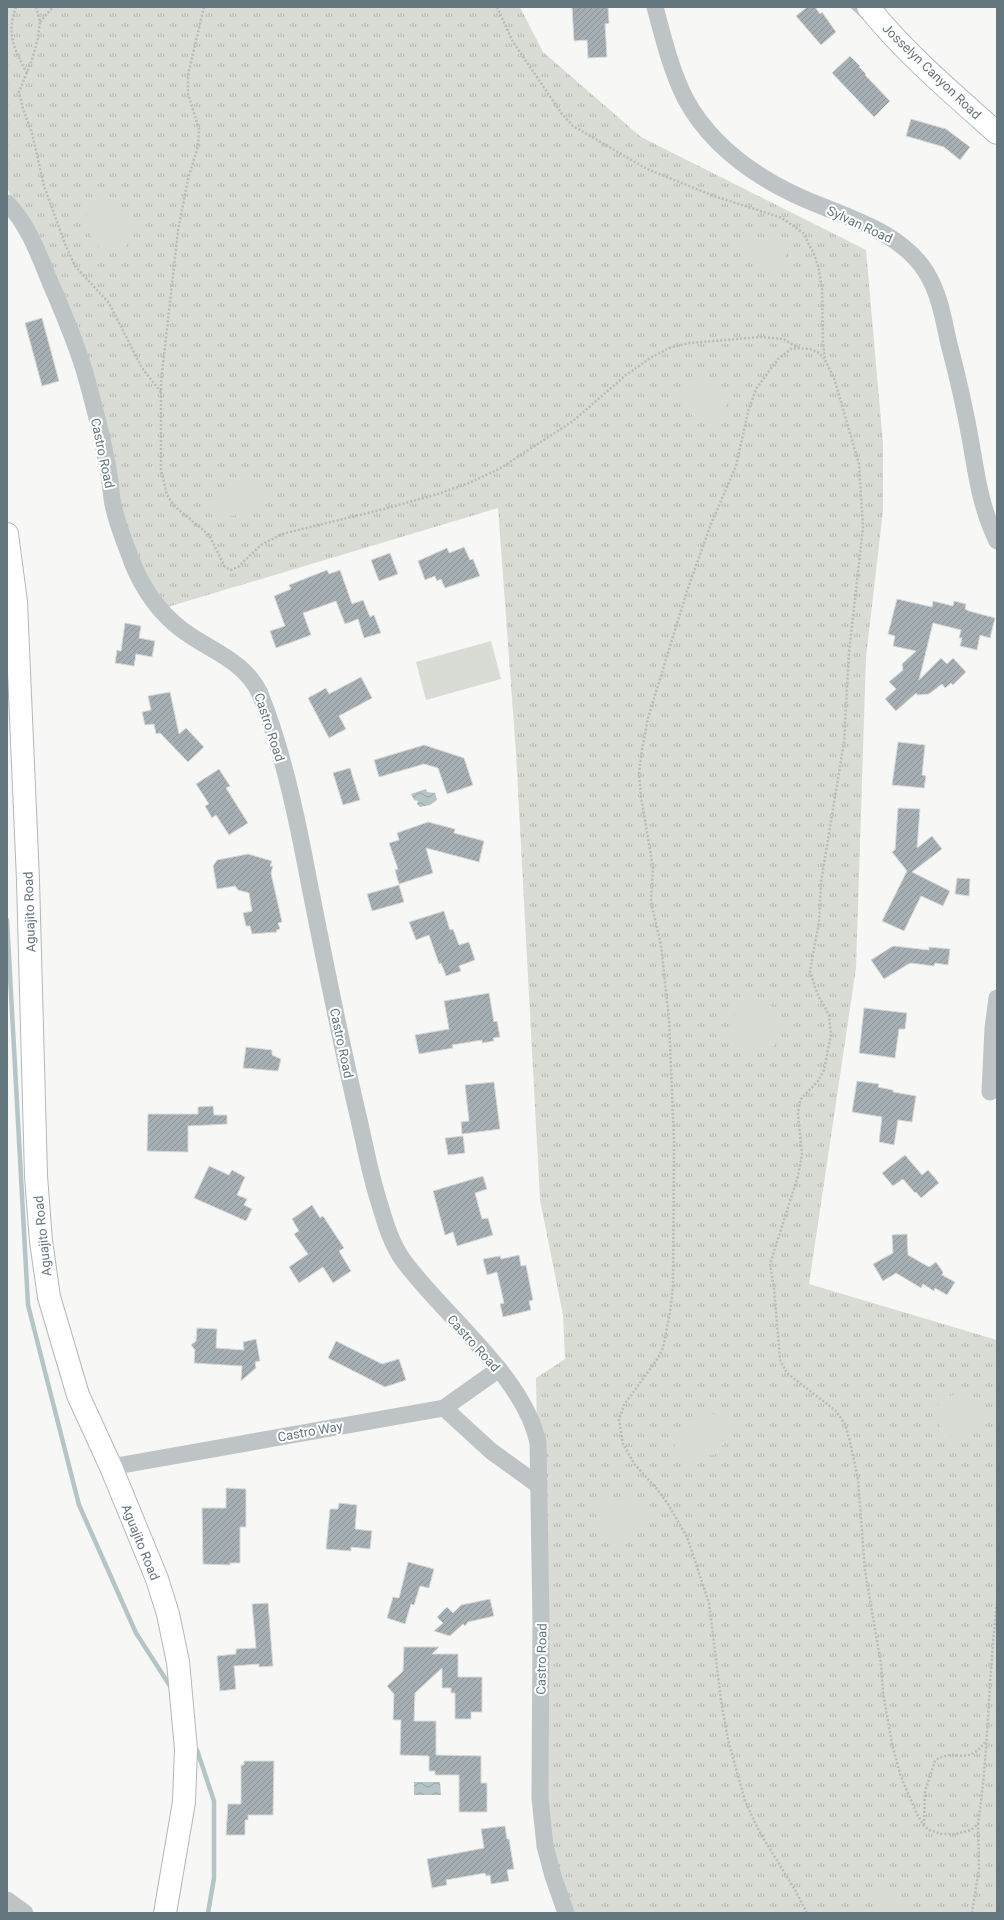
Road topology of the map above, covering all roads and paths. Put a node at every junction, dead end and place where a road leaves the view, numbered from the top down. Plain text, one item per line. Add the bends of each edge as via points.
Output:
1 (16, 7) edge
2 (36, 7) edge
3 (53, 7) edge
4 (204, 7) edge
5 (497, 7) edge
6 (655, 7) edge
7 (868, 7) edge
8 (40, 22) junction
9 (27, 74) junction
10 (997, 133) edge
11 (7, 203) edge
12 (797, 348) junction
13 (825, 360) junction
14 (161, 392) junction
15 (7, 534) edge
16 (997, 541) edge
17 (997, 998) edge
18 (990, 1092) dead end
19 (499, 1369) junction
20 (444, 1408) junction
21 (111, 1467) junction
22 (538, 1485) junction
23 (997, 1604) edge
24 (985, 1741) junction
25 (978, 1824) junction
26 (924, 1826) junction
27 (7, 1900) edge
28 (25, 1913) edge
29 (165, 1913) edge
30 (566, 1913) edge
31 (807, 1913) edge
32 (972, 1913) edge

1 - 9 path via 10,33 16,54
2 - 8 path
3 - 8 path
4 - 14 path via 188,75 188,94 199,129 198,146 188,179 178,231
5 - 13 path via 513,42 573,126 647,169 714,196 782,218 803,233 814,254 822,289
6 - 16 street, Sylvan Road via 675,74 686,98 721,145 744,164 797,197 840,213 893,239 912,254 925,271 936,291 959,385 979,494 987,521
7 - 10 street, Josselyn Canyon Road via 927,69
8 - 9 path
9 - 14 path via 19,92 44,186 65,244 75,266 109,303 142,368
11 - 19 street, Castro Road via 40,256 79,357 109,472 114,510 134,566 150,597 180,628 235,663 247,674 261,697 280,756 301,840 335,1014 386,1225 401,1258
12 - 13 path via 815,350
12 - 14 path via 783,339 761,337 689,343 669,348 626,375 573,421 499,469 438,494 384,510 282,534 261,545 238,567 231,570 222,564 209,535 174,506 167,495 161,470
12 - 31 path via 778,359 756,388 736,466 711,524 687,591 648,718 642,750 639,773 653,867 651,902 661,945 669,1019 674,1141 673,1286 663,1348 624,1405 619,1420 623,1444 635,1465 668,1504 693,1552 709,1603 728,1740 745,1801 759,1831
13 - 26 path via 834,378 859,464 862,528 844,742 821,882 819,922 810,971 814,986 830,1015 831,1035 824,1070 818,1081 800,1100 798,1114 802,1155 798,1176 770,1264 780,1360 787,1373 836,1411 845,1424 850,1442 858,1479 866,1571 888,1720 901,1777
15 - 21 street, Aguajito Road via 16,602 36,1168 41,1241 49,1298 78,1395
17 - 18 street
19 - 20 street, Castro Way
19 - 22 street, Castro Road via 535,1427 538,1443
20 - 21 street, Castro Way
20 - 22 street via 490,1451
21 - 29 street, Aguajito Road via 157,1579 168,1614 178,1662 186,1749 184,1802
22 - 30 street, Castro Road via 541,1621 540,1798 545,1846
23 - 24 path
24 - 25 path
24 - 26 path via 980,1749 971,1755 943,1756 935,1761 925,1791
25 - 26 path via 971,1830 955,1834 936,1833
25 - 32 path via 979,1869
27 - 28 street

